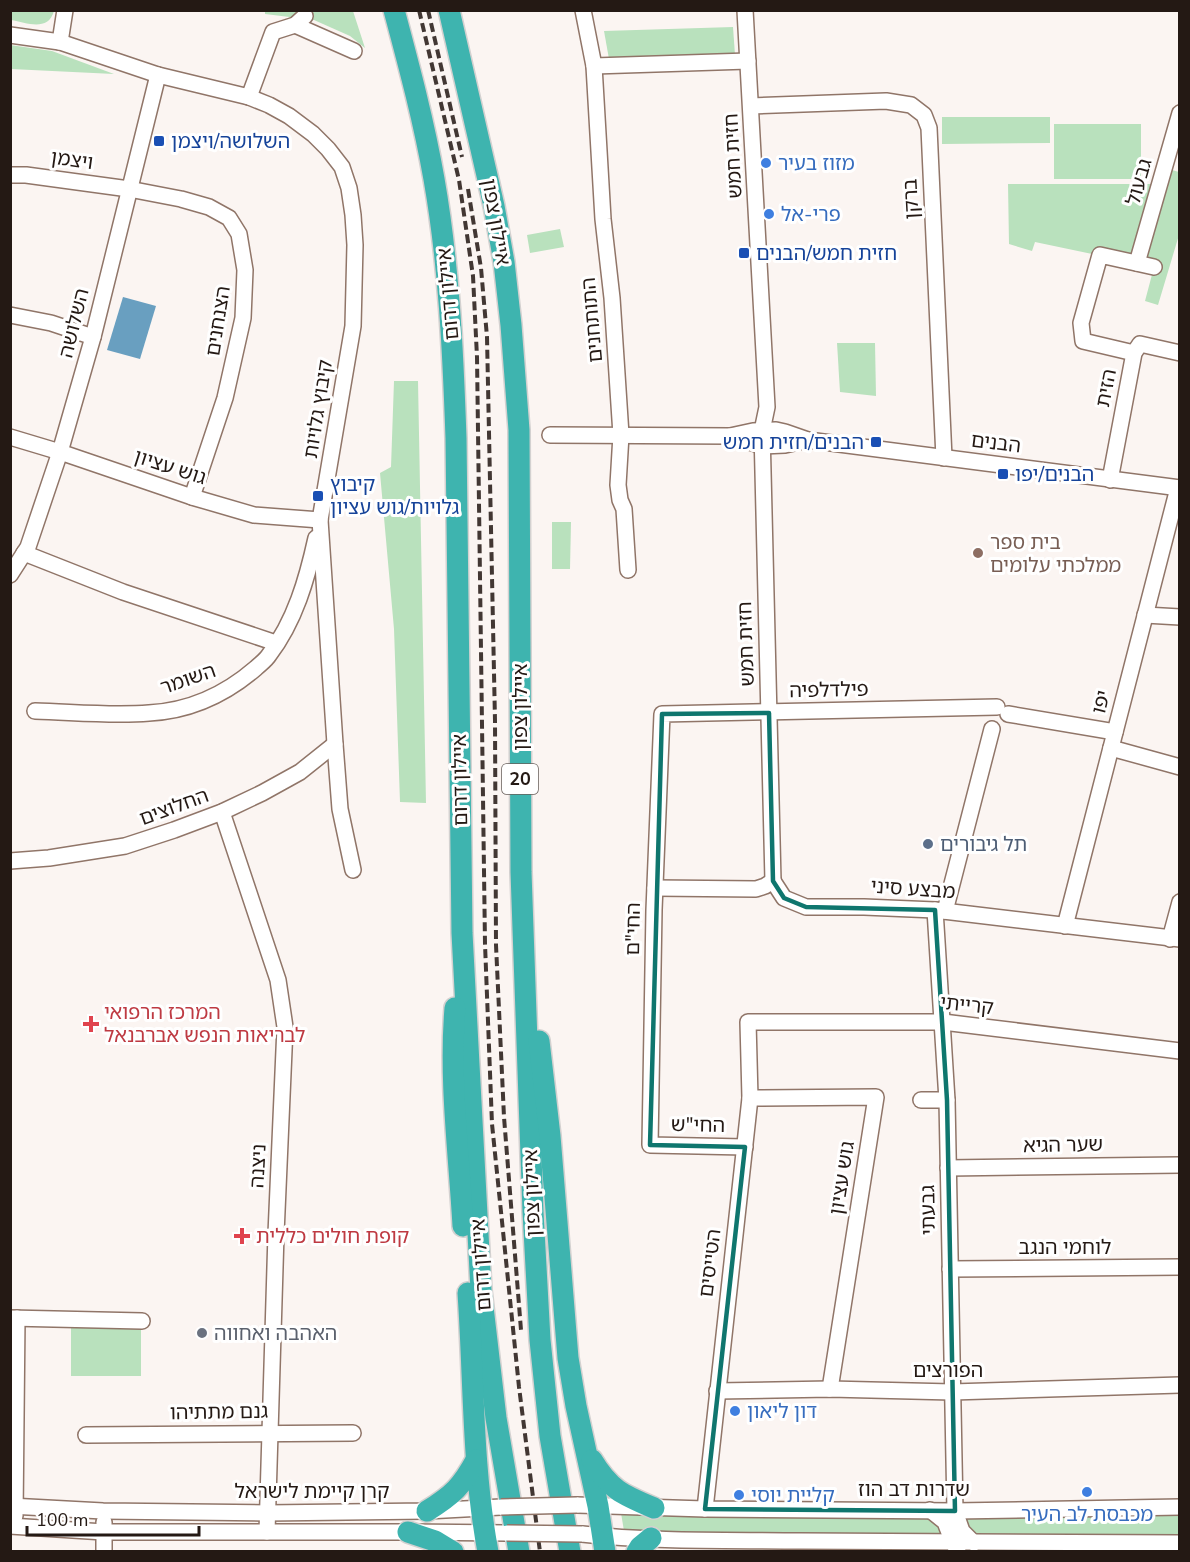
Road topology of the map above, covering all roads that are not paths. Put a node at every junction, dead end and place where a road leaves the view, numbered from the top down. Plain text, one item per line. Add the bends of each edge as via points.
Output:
1 (65, 10) edge
2 (394, 10) edge
3 (449, 10) edge
4 (583, 10) edge
5 (746, 10) edge
6 (10, 35) edge
7 (60, 42) junction
8 (354, 51) dead end
9 (748, 61) junction
10 (594, 66) junction
11 (158, 75) junction
12 (249, 97) junction
13 (751, 106) junction
14 (1179, 112) edge
15 (10, 175) edge
16 (129, 189) junction
17 (1137, 263) junction
18 (1155, 267) dead end
19 (10, 315) edge
20 (93, 338) junction
21 (1137, 349) junction
22 (1179, 353) edge
23 (550, 435) dead end
24 (621, 435) junction
25 (10, 437) edge
26 (769, 438) junction
27 (60, 452) junction
28 (944, 458) junction
29 (1110, 480) junction
30 (1179, 488) edge
31 (192, 497) junction
32 (320, 520) junction
33 (24, 554) junction
34 (628, 570) dead end
35 (10, 575) edge
36 (1145, 615) junction
37 (1179, 617) edge
38 (276, 643) junction
39 (35, 711) dead end
40 (769, 712) junction
41 (662, 714) joint
42 (992, 729) dead end
43 (1115, 732) junction
44 (335, 744) junction
45 (1111, 748) junction
46 (1179, 767) edge
47 (222, 812) junction
48 (10, 861) edge
49 (353, 870) dead end
50 (521, 872) junction
51 (773, 881) junction
52 (655, 888) junction
53 (1179, 902) edge
54 (940, 910) junction
55 (1065, 926) junction
56 (462, 933) junction
57 (1174, 939) edge
58 (748, 1022) joint
59 (943, 1022) junction
60 (1179, 1051) edge
61 (750, 1098) junction
62 (921, 1100) dead end
63 (947, 1100) junction
64 (650, 1145) joint
65 (745, 1147) junction
66 (1179, 1165) edge
67 (948, 1168) junction
68 (1179, 1267) edge
69 (950, 1269) junction
70 (14, 1318) edge
71 (142, 1321) dead end
72 (1179, 1385) edge
73 (830, 1389) junction
74 (717, 1391) junction
75 (952, 1392) junction
76 (269, 1433) junction
77 (353, 1433) dead end
78 (86, 1435) dead end
79 (584, 1447) junction
80 (476, 1460) junction
81 (13, 1506) edge
82 (587, 1506) junction
83 (1179, 1507) edge
84 (491, 1508) junction
85 (654, 1508) junction
86 (705, 1509) junction
87 (930, 1510) junction
88 (103, 1511) junction
89 (427, 1511) junction
90 (954, 1511) junction
91 (267, 1513) junction
92 (13, 1527) edge
93 (104, 1532) junction
94 (267, 1532) junction
95 (408, 1532) junction
96 (597, 1541) edge
97 (486, 1542) edge
98 (1179, 1543) edge
99 (666, 1545) edge
100 (956, 1547) edge
101 (970, 1547) edge
102 (104, 1551) edge
103 (453, 1551) edge
104 (519, 1551) edge
105 (570, 1551) edge

1 - 7 street
2 - 56 highway, איילון דרום via 435,180 453,360
3 - 50 highway, איילון צפון / 20 via 494,206 511,325 519,430
4 - 10 street, התותחנים
5 - 9 street, חזית חמש
6 - 7 street, קיבוץ גלויות
7 - 11 street, קיבוץ גלויות
8 - 12 street via 300,20 273,32
9 - 10 street
9 - 13 street, חזית חמש
10 - 24 street, התותחנים
11 - 12 street, קיבוץ גלויות
11 - 16 street, השלושה
12 - 32 street, קיבוץ גלויות via 314,134 342,167 349,188 355,245 353,326
13 - 26 street, חזית חמש
13 - 28 street, ברקן via 886,101 911,105 924,115 929,128
14 - 17 street, גבעול
15 - 16 street, ויצמן
16 - 20 street, השלושה
16 - 31 street, הצנחנים via 209,207 229,218 239,234 245,270 243,318 225,398
17 - 18 street
17 - 21 street via 1100,255 1081,323 1083,341
19 - 20 street via 51,323
20 - 27 street, השלושה
21 - 22 street
21 - 29 street, הזית
23 - 24 street, הבנים
24 - 26 street, הבנים
24 - 34 street, התותחנים via 618,485 624,509
25 - 27 street, גוש עציון
26 - 28 street, הבנים
26 - 40 street, חזית חמש
27 - 31 street, גוש עציון
27 - 33 street, השלושה
28 - 29 street, הבנים
29 - 30 street, הבנים
30 - 36 street, יפו
31 - 32 street, גוש עציון via 254,515
32 - 38 street, השומר via 302,593
32 - 44 street, קיבוץ גלויות
33 - 35 street, השלושה
33 - 38 street
36 - 37 street
36 - 43 street, יפו
38 - 39 street, השומר via 268,657 244,678 217,696 184,707 151,713
40 - 41 street, פילדלפיה
40 - 43 street, פילדלפיה via 1002,711
40 - 51 street, חזית חמש
41 - 52 street, החי"ם
42 - 54 street, גבעתי
43 - 45 street, יפו
44 - 47 street, החלוצים via 300,771
44 - 49 street, קיבוץ גלויות via 340,809
45 - 46 street
45 - 55 street, יפו
47 - 48 street, החלוצים via 125,846
47 - 76 street, ניצנה via 278,980 285,1027
50 - 79 highway via 550,1136 568,1358
50 - 105 highway, איילון צפון / 20 via 540,1340 550,1436
51 - 52 street via 756,888
51 - 54 street, מבצע סיני via 784,898 806,907
52 - 64 street, החי"ם
53 - 57 street
54 - 55 street, מבצע סיני
54 - 59 street, גבעתי
55 - 57 street, מבצע סיני
56 - 80 highway via 453,1067
56 - 104 highway, איילון דרום via 481,1290 496,1418
58 - 59 street, קרייתי
58 - 61 street, הטייסים
59 - 60 street, קרייתי
59 - 63 street, גבעתי
61 - 65 street, הטייסים
61 - 73 street, גוש עציון via 876,1097
62 - 63 street
63 - 67 street, גבעתי
64 - 65 street, החי"ש
65 - 74 street, הטייסים
66 - 67 street, שער הגיא
67 - 69 street, גבעתי
68 - 69 street, לוחמי הנגב
69 - 75 street, גבעתי
70 - 71 street
70 - 81 street
72 - 75 street, הפורצים
73 - 74 street, הפורצים
73 - 75 street, הפורצים
74 - 86 street, הטייסים
75 - 90 street, גבעתי
76 - 77 street, גנם מתתיהו
76 - 78 street, גנם מתתיהו
76 - 91 street, ניצנה
79 - 82 highway
79 - 85 highway via 607,1482
80 - 84 highway
80 - 89 highway via 457,1490
81 - 88 street, קרן קיימת לישראל
81 - 92 street
82 - 84 street, קרן קיימת לישראל, bridge
82 - 85 street, שדרות דב הוז
82 - 96 highway
83 - 90 street, שדרות דב הוז
84 - 89 street, קרן קיימת לישראל
84 - 97 highway
85 - 86 street, שדרות דב הוז
86 - 87 street, שדרות דב הוז
87 - 90 street, שדרות דב הוז
87 - 100 street via 945,1522
88 - 91 street, קרן קיימת לישראל
88 - 93 street
89 - 91 street, קרן קיימת לישראל
90 - 101 street
91 - 94 street, ניצנה
92 - 93 street, קרן קיימת לישראל
93 - 94 street, קרן קיימת לישראל
93 - 102 street
94 - 95 street, קרן קיימת לישראל
95 - 97 street, קרן קיימת לישראל
95 - 103 highway
96 - 97 street, קרן קיימת לישראל, bridge via 507,1533
96 - 99 street
98 - 101 street
99 - 100 street
100 - 101 street

